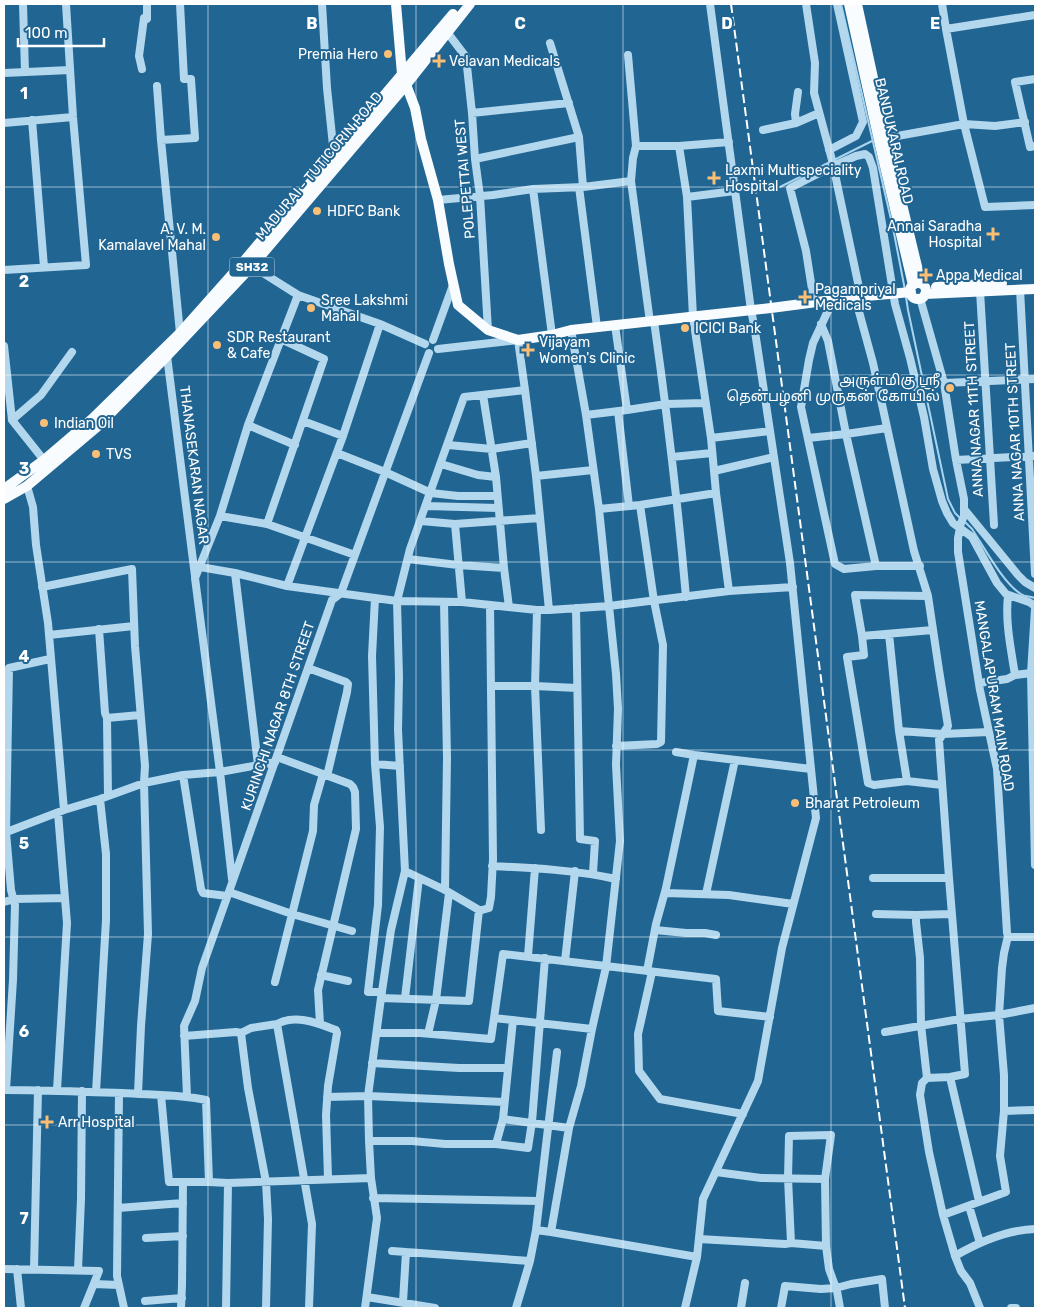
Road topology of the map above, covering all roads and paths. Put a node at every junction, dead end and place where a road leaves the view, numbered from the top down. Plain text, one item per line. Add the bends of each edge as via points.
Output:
1 (23, 4) edge
2 (66, 4) edge
3 (147, 4) edge
4 (180, 4) edge
5 (322, 4) edge
6 (396, 4) edge
7 (462, 4) edge
8 (470, 4) edge
9 (710, 4) edge
10 (806, 4) edge
11 (836, 4) edge
12 (849, 4) edge
13 (857, 4) edge
14 (942, 4) edge
15 (1035, 15) edge
16 (946, 29) junction
17 (447, 32) junction
18 (550, 43) dead end
19 (628, 55) dead end
20 (142, 69) dead end
21 (70, 70) junction
22 (25, 72) junction
23 (4, 73) edge
24 (402, 74) junction
25 (1035, 79) edge
26 (406, 85) junction
27 (157, 86) dead end
28 (798, 92) dead end
29 (569, 103) junction
30 (472, 113) junction
31 (820, 113) junction
32 (73, 116) junction
33 (32, 120) junction
34 (1025, 122) junction
35 (4, 123) edge
36 (796, 124) junction
37 (964, 124) junction
38 (763, 130) dead end
39 (579, 138) junction
40 (886, 138) junction
41 (161, 140) junction
42 (728, 142) junction
43 (636, 146) junction
44 (678, 146) junction
45 (1035, 146) edge
46 (830, 150) junction
47 (334, 155) junction
48 (475, 159) junction
49 (833, 163) junction
50 (631, 181) junction
51 (581, 187) junction
52 (533, 189) junction
53 (735, 191) junction
54 (480, 196) junction
55 (687, 197) junction
56 (438, 200) junction
57 (1035, 205) edge
58 (248, 264) junction
59 (44, 267) junction
60 (4, 270) edge
61 (1035, 282) edge
62 (454, 284) junction
63 (1020, 289) junction
64 (1035, 289) edge
65 (913, 291) junction
66 (980, 291) junction
67 (298, 295) junction
68 (858, 297) junction
69 (833, 300) junction
70 (814, 302) junction
71 (751, 310) junction
72 (693, 317) junction
73 (652, 321) junction
74 (380, 324) junction
75 (822, 324) junction
76 (615, 325) junction
77 (597, 327) junction
78 (488, 330) junction
79 (571, 330) junction
80 (180, 333) junction
81 (552, 335) junction
82 (281, 339) junction
83 (433, 340) junction
84 (518, 340) junction
85 (425, 344) junction
86 (4, 346) edge
87 (438, 348) junction
88 (72, 352) dead end
89 (429, 353) junction
90 (167, 356) junction
91 (1035, 379) edge
92 (1025, 380) junction
93 (985, 381) junction
94 (944, 383) junction
95 (525, 390) junction
96 (483, 395) junction
97 (705, 403) junction
98 (666, 404) junction
99 (628, 410) junction
100 (618, 411) junction
101 (586, 414) junction
102 (12, 420) junction
103 (303, 421) junction
104 (248, 425) junction
105 (887, 428) junction
106 (770, 431) junction
107 (846, 434) junction
108 (343, 436) junction
109 (710, 438) junction
110 (808, 438) junction
111 (532, 443) junction
112 (295, 445) junction
113 (448, 445) junction
114 (492, 449) junction
115 (712, 452) junction
116 (337, 453) junction
117 (1032, 456) edge
118 (672, 457) junction
119 (774, 457) junction
120 (990, 458) junction
121 (956, 460) junction
122 (47, 464) junction
123 (441, 464) junction
124 (593, 470) junction
125 (714, 471) junction
126 (385, 472) junction
127 (496, 476) junction
128 (536, 476) junction
129 (27, 486) junction
130 (4, 489) edge
131 (430, 493) junction
132 (716, 493) junction
133 (497, 496) junction
134 (4, 499) edge
135 (676, 500) junction
136 (640, 505) junction
137 (426, 506) junction
138 (629, 506) junction
139 (498, 508) junction
140 (599, 509) junction
141 (220, 516) junction
142 (540, 518) junction
143 (962, 519) junction
144 (420, 521) junction
145 (500, 521) junction
146 (267, 524) junction
147 (455, 524) junction
148 (994, 525) dead end
149 (305, 537) junction
150 (1034, 539) edge
151 (355, 555) junction
152 (408, 559) junction
153 (458, 565) junction
154 (876, 566) junction
155 (920, 566) junction
156 (200, 567) junction
157 (504, 568) junction
158 (235, 573) junction
159 (1035, 574) edge
160 (195, 578) junction
161 (287, 586) junction
162 (42, 587) junction
163 (792, 587) junction
164 (1035, 588) edge
165 (729, 591) junction
166 (341, 593) junction
167 (928, 596) junction
168 (1008, 596) junction
169 (686, 597) junction
170 (375, 598) junction
171 (654, 600) junction
172 (397, 601) junction
173 (444, 602) junction
174 (462, 602) junction
175 (490, 606) junction
176 (609, 606) junction
177 (509, 607) junction
178 (576, 608) junction
179 (1035, 608) edge
180 (536, 610) junction
181 (549, 610) junction
182 (134, 626) junction
183 (99, 629) junction
184 (933, 630) junction
185 (890, 634) junction
186 (49, 635) junction
187 (862, 636) junction
188 (50, 658) junction
189 (308, 668) junction
190 (6, 669) edge
191 (1031, 673) junction
192 (1015, 675) junction
193 (979, 683) junction
194 (492, 686) junction
195 (535, 686) junction
196 (578, 688) junction
197 (140, 715) junction
198 (107, 718) junction
199 (900, 731) junction
200 (989, 732) junction
201 (943, 734) junction
202 (616, 746) junction
203 (676, 752) dead end
204 (694, 755) junction
205 (276, 760) junction
206 (736, 760) junction
207 (375, 764) junction
208 (258, 765) junction
209 (400, 766) junction
210 (811, 769) junction
211 (220, 772) junction
212 (325, 775) junction
213 (183, 776) junction
214 (906, 781) junction
215 (144, 783) junction
216 (942, 785) junction
217 (104, 798) junction
218 (61, 812) junction
219 (541, 830) dead end
220 (5, 832) edge
221 (1035, 864) edge
222 (492, 866) junction
223 (535, 868) junction
224 (405, 871) junction
225 (575, 872) junction
226 (593, 874) junction
227 (419, 878) junction
228 (873, 878) dead end
229 (949, 878) junction
230 (616, 879) junction
231 (232, 883) junction
232 (447, 892) junction
233 (665, 892) junction
234 (228, 894) junction
235 (706, 894) junction
236 (65, 898) junction
237 (14, 899) junction
238 (4, 902) edge
239 (794, 904) junction
240 (479, 910) junction
241 (292, 914) junction
242 (876, 914) dead end
243 (952, 914) junction
244 (916, 915) junction
245 (333, 926) junction
246 (655, 930) junction
247 (352, 931) dead end
248 (716, 935) dead end
249 (1008, 936) junction
250 (1035, 937) edge
251 (528, 956) junction
252 (545, 958) junction
253 (565, 961) junction
254 (606, 967) junction
255 (649, 972) junction
256 (321, 976) junction
257 (348, 981) dead end
258 (276, 982) dead end
259 (381, 995) junction
260 (405, 998) junction
261 (436, 1000) junction
262 (1035, 1008) edge
263 (999, 1015) junction
264 (770, 1017) junction
265 (494, 1018) junction
266 (960, 1019) junction
267 (513, 1020) junction
268 (540, 1023) junction
269 (277, 1024) junction
270 (320, 1024) junction
271 (921, 1025) junction
272 (592, 1029) junction
273 (241, 1032) junction
274 (885, 1032) dead end
275 (377, 1033) junction
276 (428, 1034) junction
277 (184, 1036) junction
278 (557, 1052) dead end
279 (372, 1062) junction
280 (508, 1068) junction
281 (950, 1077) junction
282 (927, 1078) junction
283 (5, 1090) edge
284 (38, 1090) junction
285 (57, 1090) junction
286 (82, 1091) junction
287 (96, 1092) junction
288 (119, 1093) junction
289 (138, 1094) junction
290 (161, 1094) junction
291 (187, 1096) junction
292 (368, 1096) junction
293 (327, 1097) junction
294 (504, 1102) junction
295 (1035, 1110) edge
296 (1004, 1111) junction
297 (743, 1114) junction
298 (503, 1119) junction
299 (532, 1122) junction
300 (549, 1125) junction
301 (569, 1128) junction
302 (369, 1141) junction
303 (496, 1144) junction
304 (716, 1172) junction
305 (328, 1178) junction
306 (371, 1178) junction
307 (788, 1178) junction
308 (825, 1179) junction
309 (304, 1181) junction
310 (183, 1182) junction
311 (209, 1182) junction
312 (266, 1182) junction
313 (228, 1183) junction
314 (373, 1198) junction
315 (539, 1201) junction
316 (978, 1201) junction
317 (183, 1203) junction
318 (969, 1206) junction
319 (118, 1208) junction
320 (943, 1215) junction
321 (1035, 1229) edge
322 (536, 1230) junction
323 (551, 1232) junction
324 (183, 1236) junction
325 (146, 1238) dead end
326 (698, 1239) junction
327 (791, 1243) junction
328 (980, 1244) junction
329 (826, 1246) junction
330 (392, 1251) dead end
331 (406, 1252) junction
332 (954, 1256) junction
333 (696, 1257) junction
334 (530, 1261) junction
335 (4, 1269) edge
336 (17, 1269) junction
337 (34, 1269) junction
338 (78, 1270) junction
339 (746, 1282) dead end
340 (94, 1284) junction
341 (119, 1285) junction
342 (836, 1288) junction
343 (367, 1296) junction
344 (182, 1298) junction
345 (145, 1301) dead end
346 (402, 1302) junction
347 (85, 1307) edge
348 (21, 1308) edge
349 (124, 1308) edge
350 (181, 1308) edge
351 (226, 1308) edge
352 (266, 1308) edge
353 (309, 1308) edge
354 (365, 1308) edge
355 (435, 1308) edge
356 (516, 1308) edge
357 (685, 1308) edge
358 (741, 1308) edge
359 (781, 1308) edge
360 (840, 1308) edge
361 (885, 1308) edge
362 (980, 1308) edge
363 (1011, 1308) edge
364 (1016, 1308) edge

1 - 22 street
2 - 21 street
3 - 20 street via 139,56
4 - 41 street via 184,79 191,79 195,138
5 - 47 street
6 - 24 main road
7 - 24 main road, MADURAI - TUTICORIN ROAD / SH32
8 - 17 main road, MADURAI - TUTICORIN ROAD / SH32
9 - 42 street
10 - 31 street via 815,63 814,93
11 - 46 street via 863,122 856,136
12 - 65 main road, BANDUKARAI ROAD
13 - 40 main road, BANDUKARAI ROAD
14 - 16 street
15 - 16 street
16 - 37 street
17 - 26 main road, MADURAI - TUTICORIN ROAD / SH32
17 - 30 street, POLEPETTAI WEST via 466,57
18 - 29 street
19 - 43 street
21 - 22 street
21 - 32 street
22 - 23 street
24 - 26 main road
24 - 47 main road, MADURAI - TUTICORIN ROAD / SH32
25 - 34 street via 1015,82
26 - 56 main road via 415,108
26 - 58 main road, MADURAI - TUTICORIN ROAD / SH32
27 - 41 street
28 - 36 street
29 - 30 street
29 - 39 street
30 - 48 street, POLEPETTAI WEST
31 - 36 street
31 - 46 street
32 - 33 street
32 - 59 street via 86,265
33 - 35 street
33 - 59 street
34 - 37 street via 995,126
34 - 45 street via 1030,147
36 - 38 street
37 - 40 street
37 - 57 street via 985,207
39 - 48 street
39 - 51 street
40 - 65 main road, BANDUKARAI ROAD
41 - 80 street
42 - 44 street
42 - 53 street
43 - 44 street
43 - 50 street
44 - 55 street
46 - 49 street
47 - 58 main road, MADURAI - TUTICORIN ROAD / SH32
48 - 54 street, POLEPETTAI WEST
49 - 65 street via 865,154 869,157
49 - 68 street
49 - 70 street via 790,188 806,251
50 - 51 street
50 - 73 street
51 - 52 street
51 - 77 street
52 - 54 street
52 - 81 street
53 - 55 street
53 - 71 street
54 - 56 street
54 - 78 street, POLEPETTAI WEST
55 - 72 street
56 - 62 main road
58 - 67 street
58 - 80 main road, MADURAI - TUTICORIN ROAD / SH32
58 - 90 main road, MADURAI - TUTICORIN ROAD / SH32
59 - 60 street
61 - 65 main road
62 - 78 main road via 458,305
62 - 83 street
63 - 64 main road
63 - 66 main road
63 - 92 street, ANNA NAGAR 10TH STREET
65 - 66 main road
65 - 68 main road
65 - 94 street, MANGALAPURAM MAIN ROAD
65 - 143 street via 895,304 942,502 954,523
66 - 93 street, ANNA NAGAR 11TH STREET
67 - 74 street
67 - 82 street
68 - 69 main road
68 - 105 street
69 - 70 main road
69 - 75 street
70 - 71 main road
71 - 72 main road
71 - 106 street
72 - 73 main road
72 - 97 street
73 - 76 main road
73 - 98 street
74 - 85 street
74 - 108 street
75 - 107 street
75 - 110 street via 813,343 802,398
76 - 77 main road
76 - 99 street
77 - 79 main road
78 - 84 main road
79 - 81 main road
79 - 101 street
80 - 122 main road, MADURAI - TUTICORIN ROAD / SH32
81 - 84 main road
82 - 103 street via 324,359
82 - 104 street
83 - 85 street
83 - 87 street
84 - 87 street
84 - 95 street
85 - 89 street
86 - 102 street
87 - 89 street
88 - 102 street via 41,395
89 - 126 street, KURINCHI NAGAR 8TH STREET
90 - 122 main road, MADURAI - TUTICORIN ROAD / SH32 via 97,427
90 - 160 street, THANASEKARAN NAGAR
91 - 92 street
92 - 93 street
92 - 117 street, ANNA NAGAR 10TH STREET
93 - 94 street
93 - 120 street, ANNA NAGAR 11TH STREET
94 - 121 street, MANGALAPURAM MAIN ROAD
95 - 96 street
95 - 111 street
96 - 113 street via 464,397
96 - 114 street
97 - 98 street
97 - 109 street
98 - 99 street
98 - 118 street
99 - 100 street
100 - 101 street
100 - 138 street
101 - 124 street
102 - 122 street
103 - 108 street
103 - 112 street
104 - 112 street
104 - 141 street
105 - 107 street
105 - 155 street
106 - 109 street
106 - 119 street
107 - 110 street
107 - 154 street
108 - 116 street
109 - 115 street
110 - 154 street via 836,564 844,569
111 - 114 street
111 - 128 street
112 - 146 street
113 - 114 street
113 - 123 street
114 - 127 street
115 - 118 street
115 - 125 street
116 - 126 street
116 - 149 street
117 - 120 street
117 - 150 street, ANNA NAGAR 10TH STREET
118 - 135 street
119 - 125 street
119 - 163 street
120 - 121 street
120 - 148 street, ANNA NAGAR 11TH STREET
121 - 143 street, MANGALAPURAM MAIN ROAD via 964,500
122 - 129 main road, MADURAI - TUTICORIN ROAD / SH32
122 - 130 main road, MADURAI - TUTICORIN ROAD / SH32
123 - 127 street via 478,475
123 - 131 street
124 - 128 street
124 - 140 street
125 - 132 street
126 - 131 street
126 - 151 street, KURINCHI NAGAR 8TH STREET
127 - 133 street
128 - 142 street
129 - 134 main road, MADURAI - TUTICORIN ROAD / SH32
129 - 162 street via 34,507
131 - 133 street
131 - 137 street
132 - 135 street
132 - 165 street
133 - 139 street
135 - 136 street
135 - 169 street
136 - 138 street
136 - 171 street
137 - 139 street
137 - 144 street
138 - 140 street
139 - 145 street
140 - 176 street
141 - 146 street
141 - 156 street
142 - 145 street
142 - 181 street
143 - 164 street via 1025,582
143 - 168 street via 997,583
143 - 193 street, MANGALAPURAM MAIN ROAD via 958,552
144 - 147 street
144 - 152 street
145 - 147 street
145 - 157 street
146 - 149 street
147 - 153 street
149 - 151 street
149 - 161 street
150 - 159 street, ANNA NAGAR 10TH STREET
151 - 166 street, KURINCHI NAGAR 8TH STREET
152 - 153 street
152 - 172 street
153 - 157 street
153 - 174 street
154 - 155 street
155 - 167 street
156 - 158 street
156 - 160 street
157 - 177 street
158 - 161 street
158 - 208 street
160 - 211 street, THANASEKARAN NAGAR
161 - 166 street
162 - 182 street via 132,569
162 - 186 street
163 - 165 street
163 - 210 street
165 - 169 street
166 - 170 street
166 - 189 street, KURINCHI NAGAR 8TH STREET via 332,600
167 - 184 street
167 - 187 street via 855,595
168 - 179 street via 1029,602
168 - 192 street via 1006,608
169 - 171 street
170 - 172 street
170 - 207 street via 372,656
171 - 176 street
171 - 202 street via 663,645 662,742
172 - 173 street
172 - 209 street
173 - 174 street
173 - 232 street
174 - 175 street
175 - 177 street
175 - 194 street
176 - 178 street
176 - 202 street via 618,709
177 - 180 street
178 - 181 street
178 - 196 street
179 - 191 street
180 - 181 street
180 - 195 street
182 - 183 street
182 - 197 street
183 - 186 street
183 - 198 street
184 - 185 street
184 - 201 street via 948,726
185 - 187 street
185 - 199 street
186 - 188 street
187 - 214 street via 864,655 848,657 868,783
188 - 190 street
188 - 218 street
189 - 205 street, KURINCHI NAGAR 8TH STREET
189 - 212 street via 348,684
190 - 220 street
191 - 192 street
191 - 221 street
192 - 193 street
193 - 200 street, MANGALAPURAM MAIN ROAD
194 - 195 street
194 - 222 street
195 - 196 street
195 - 219 street
196 - 226 street via 580,838 595,841
197 - 198 street
197 - 215 street
198 - 217 street
199 - 201 street
199 - 214 street
200 - 201 street
200 - 249 street, MANGALAPURAM MAIN ROAD via 996,769
201 - 216 street via 939,740
202 - 230 street via 620,841
203 - 204 street
204 - 206 street
204 - 233 street
205 - 208 street
205 - 212 street
205 - 231 street, KURINCHI NAGAR 8TH STREET
206 - 210 street
206 - 235 street
207 - 209 street
207 - 259 street via 380,827 378,905 368,992
208 - 211 street
209 - 224 street
210 - 239 street via 816,818
211 - 213 street
211 - 231 street, THANASEKARAN NAGAR
212 - 241 street via 314,805 313,831
212 - 245 street via 350,784 355,792 356,809 356,829
213 - 215 street
213 - 234 street via 201,889 203,893
214 - 216 street
215 - 217 street
215 - 289 street via 148,934
216 - 229 street
217 - 218 street
217 - 287 street via 106,920
218 - 220 street
218 - 236 street
220 - 237 street
222 - 223 street
222 - 240 street via 489,908
223 - 225 street
223 - 251 street
224 - 227 street
224 - 259 street via 391,930
225 - 226 street
225 - 253 street
226 - 230 street
227 - 232 street
227 - 260 street
228 - 229 street
229 - 243 street
230 - 254 street
231 - 234 street, KURINCHI NAGAR 8TH STREET
232 - 240 street
232 - 261 street
233 - 235 street
233 - 246 street
234 - 241 street
234 - 277 street, KURINCHI NAGAR 8TH STREET via 202,968 195,1001 184,1026
235 - 239 street
236 - 237 street
236 - 285 street via 68,923
237 - 238 street
237 - 283 street
239 - 264 street via 782,948
240 - 261 street via 469,1001
241 - 245 street
241 - 258 street
242 - 244 street
243 - 244 street
243 - 266 street
244 - 271 street
245 - 247 street
245 - 256 street
246 - 248 street
246 - 255 street
249 - 250 street
249 - 263 street, MANGALAPURAM MAIN ROAD
251 - 252 street
251 - 265 street via 503,954
252 - 253 street
252 - 268 street
253 - 254 street
254 - 255 street
254 - 272 street
255 - 264 street via 716,979 718,1011
255 - 297 street via 638,1034 639,1071 660,1100
256 - 257 street
256 - 270 street via 318,990
259 - 260 street
259 - 275 street
260 - 261 street
261 - 276 street
262 - 263 street
263 - 266 street
263 - 296 street, MANGALAPURAM MAIN ROAD
264 - 297 street via 758,1081
265 - 267 street
265 - 276 street via 491,1039
266 - 271 street
266 - 281 street via 965,1074
267 - 268 street
267 - 280 street
268 - 272 street
268 - 299 street
269 - 270 street via 295,1019
269 - 273 street
269 - 309 street
270 - 293 street via 337,1033
271 - 274 street
271 - 282 street
272 - 301 street
273 - 277 street
273 - 312 street
275 - 276 street
275 - 279 street
277 - 291 street, KURINCHI NAGAR 8TH STREET
278 - 300 street
279 - 280 street
279 - 292 street
280 - 294 street
281 - 282 street
281 - 316 street
282 - 320 street via 922,1083 920,1095
283 - 284 street
284 - 285 street
284 - 337 street
285 - 286 street
286 - 287 street
286 - 338 street
287 - 288 street
288 - 289 street
288 - 319 street
289 - 290 street
290 - 291 street
290 - 310 street via 169,1182
291 - 311 street via 206,1100
292 - 293 street
292 - 294 street
292 - 302 street
293 - 305 street
294 - 298 street
295 - 296 street
296 - 316 street, MANGALAPURAM MAIN ROAD via 1000,1156 1006,1192
297 - 304 street
298 - 299 street
298 - 303 street
299 - 300 street
299 - 303 street via 528,1148
300 - 301 street
300 - 315 street
301 - 323 street
302 - 303 street
302 - 306 street
304 - 307 street
304 - 326 street via 703,1199
305 - 306 street
305 - 309 street
306 - 314 street
307 - 308 street
307 - 308 street via 788,1136 831,1135
307 - 327 street
308 - 329 street
309 - 312 street
309 - 353 street via 312,1224
310 - 311 street
310 - 317 street
311 - 313 street
312 - 313 street
312 - 352 street
313 - 351 street
314 - 315 street
314 - 343 street via 377,1218
315 - 322 street
316 - 318 street
317 - 319 street
317 - 324 street
318 - 320 street
318 - 328 street
319 - 341 street
320 - 332 street
321 - 328 street via 1009,1233
322 - 323 street
322 - 334 street
323 - 333 street
324 - 325 street
324 - 344 street
326 - 327 street
326 - 333 street
327 - 329 street
328 - 332 street
329 - 342 street
330 - 331 street
331 - 334 street
331 - 346 street
332 - 362 street
333 - 357 street
334 - 356 street
335 - 336 street
336 - 337 street
336 - 348 street
337 - 338 street
338 - 340 street via 99,1271
339 - 358 street
340 - 341 street
340 - 347 street
341 - 349 street
342 - 359 street via 785,1286
342 - 360 street
342 - 361 street via 882,1279
343 - 346 street
343 - 354 street
344 - 345 street
344 - 350 street
346 - 355 street
363 - 364 street

